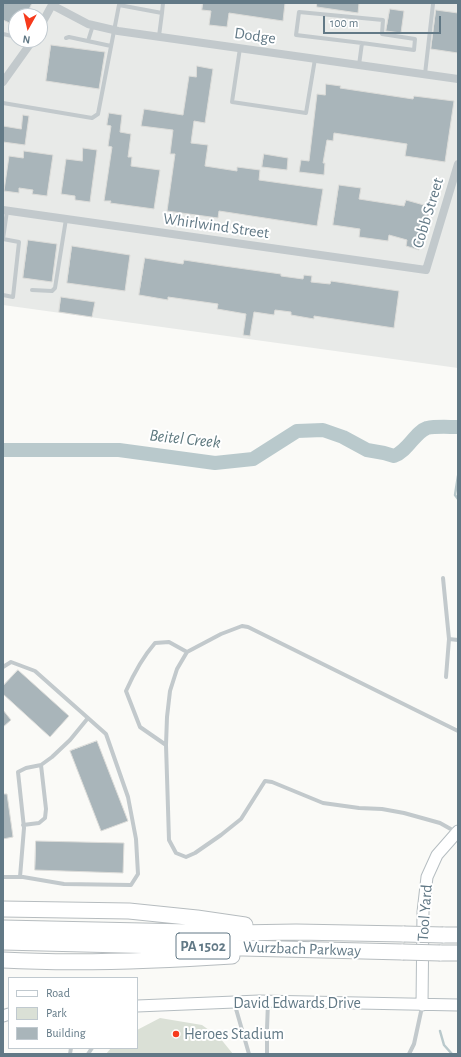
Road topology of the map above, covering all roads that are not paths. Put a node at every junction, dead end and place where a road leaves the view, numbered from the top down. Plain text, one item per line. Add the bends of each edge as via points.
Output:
1 (163, 3) edge
2 (52, 4) edge
3 (432, 4) dead end
4 (162, 12) junction
5 (94, 25) junction
6 (114, 30) junction
7 (159, 36) junction
8 (66, 38) dead end
9 (88, 41) junction
10 (362, 43) junction
11 (111, 46) junction
12 (27, 48) edge
13 (240, 48) junction
14 (315, 59) junction
15 (359, 65) junction
16 (425, 74) junction
17 (458, 79) edge
18 (3, 82) edge
19 (3, 103) edge
20 (458, 164) edge
21 (5, 210) edge
22 (66, 219) junction
23 (3, 239) edge
24 (426, 270) joint
25 (32, 290) dead end
26 (3, 295) edge
27 (443, 578) dead end
28 (449, 639) junction
29 (458, 640) edge
30 (187, 652) junction
31 (3, 667) edge
32 (446, 677) dead end
33 (88, 718) junction
34 (458, 731) edge
35 (166, 745) junction
36 (41, 765) junction
37 (23, 825) junction
38 (457, 832) edge
39 (3, 877) edge
40 (20, 877) junction
41 (3, 909) edge
42 (3, 928) edge
43 (296, 932) junction
44 (458, 935) edge
45 (3, 942) edge
46 (315, 951) junction
47 (458, 953) edge
48 (3, 960) edge
49 (268, 1001) junction
50 (234, 1002) junction
51 (422, 1005) junction
52 (458, 1005) edge
53 (138, 1006) edge
54 (249, 1054) edge
55 (267, 1054) edge
56 (409, 1054) edge

1 - 4 lane
2 - 5 street, Dodge
3 - 16 lane
4 - 6 lane via 119,5
4 - 7 lane
5 - 6 street, Dodge
5 - 9 lane
6 - 7 street, Dodge
6 - 11 lane
7 - 13 street, Dodge
8 - 9 lane
9 - 11 lane
10 - 10 lane via 296,35 299,12 383,20 382,34 415,40 414,50
10 - 15 lane
11 - 19 lane via 98,114 92,118
12 - 18 street
13 - 14 street, Dodge
13 - 14 lane via 232,102 306,112
14 - 15 street, Dodge
15 - 16 street, Dodge
16 - 17 street, Dodge
20 - 24 street, Cobb Street
21 - 22 street, Whirlwind Street
21 - 23 lane
22 - 24 street, Whirlwind Street
22 - 25 lane via 55,288 52,291
23 - 26 lane via 19,242 13,296
27 - 28 lane
28 - 29 lane
28 - 32 lane
30 - 34 lane via 222,634 242,626 248,627
30 - 35 lane via 177,669 170,691
30 - 35 lane via 169,642 155,644 135,670 126,691 140,727
31 - 33 lane via 11,662 35,671
33 - 36 lane via 52,758
33 - 40 lane via 106,734 128,797 136,839 138,874 131,885 64,884
35 - 38 lane via 169,840 176,853 186,856 195,853 241,819 265,781 323,803 404,813 440,822
36 - 37 lane via 45,818 39,823
36 - 37 lane via 18,772
37 - 40 lane
38 - 51 street, Tool Yard via 437,855 427,877 423,912
39 - 40 lane
41 - 43 highway via 129,912 197,918
42 - 43 highway, Wurzbach Parkway / PA 1502
43 - 44 highway, Wurzbach Parkway / PA 1502, bridge
45 - 46 highway, Wurzbach Parkway / PA 1502
46 - 47 highway, Wurzbach Parkway / PA 1502, bridge
46 - 48 highway via 153,961
49 - 50 street, David Edwards Drive
49 - 51 street, David Edwards Drive
49 - 55 lane
50 - 53 street, David Edwards Drive
50 - 54 lane
51 - 52 street, David Edwards Drive
51 - 56 lane via 421,1018

